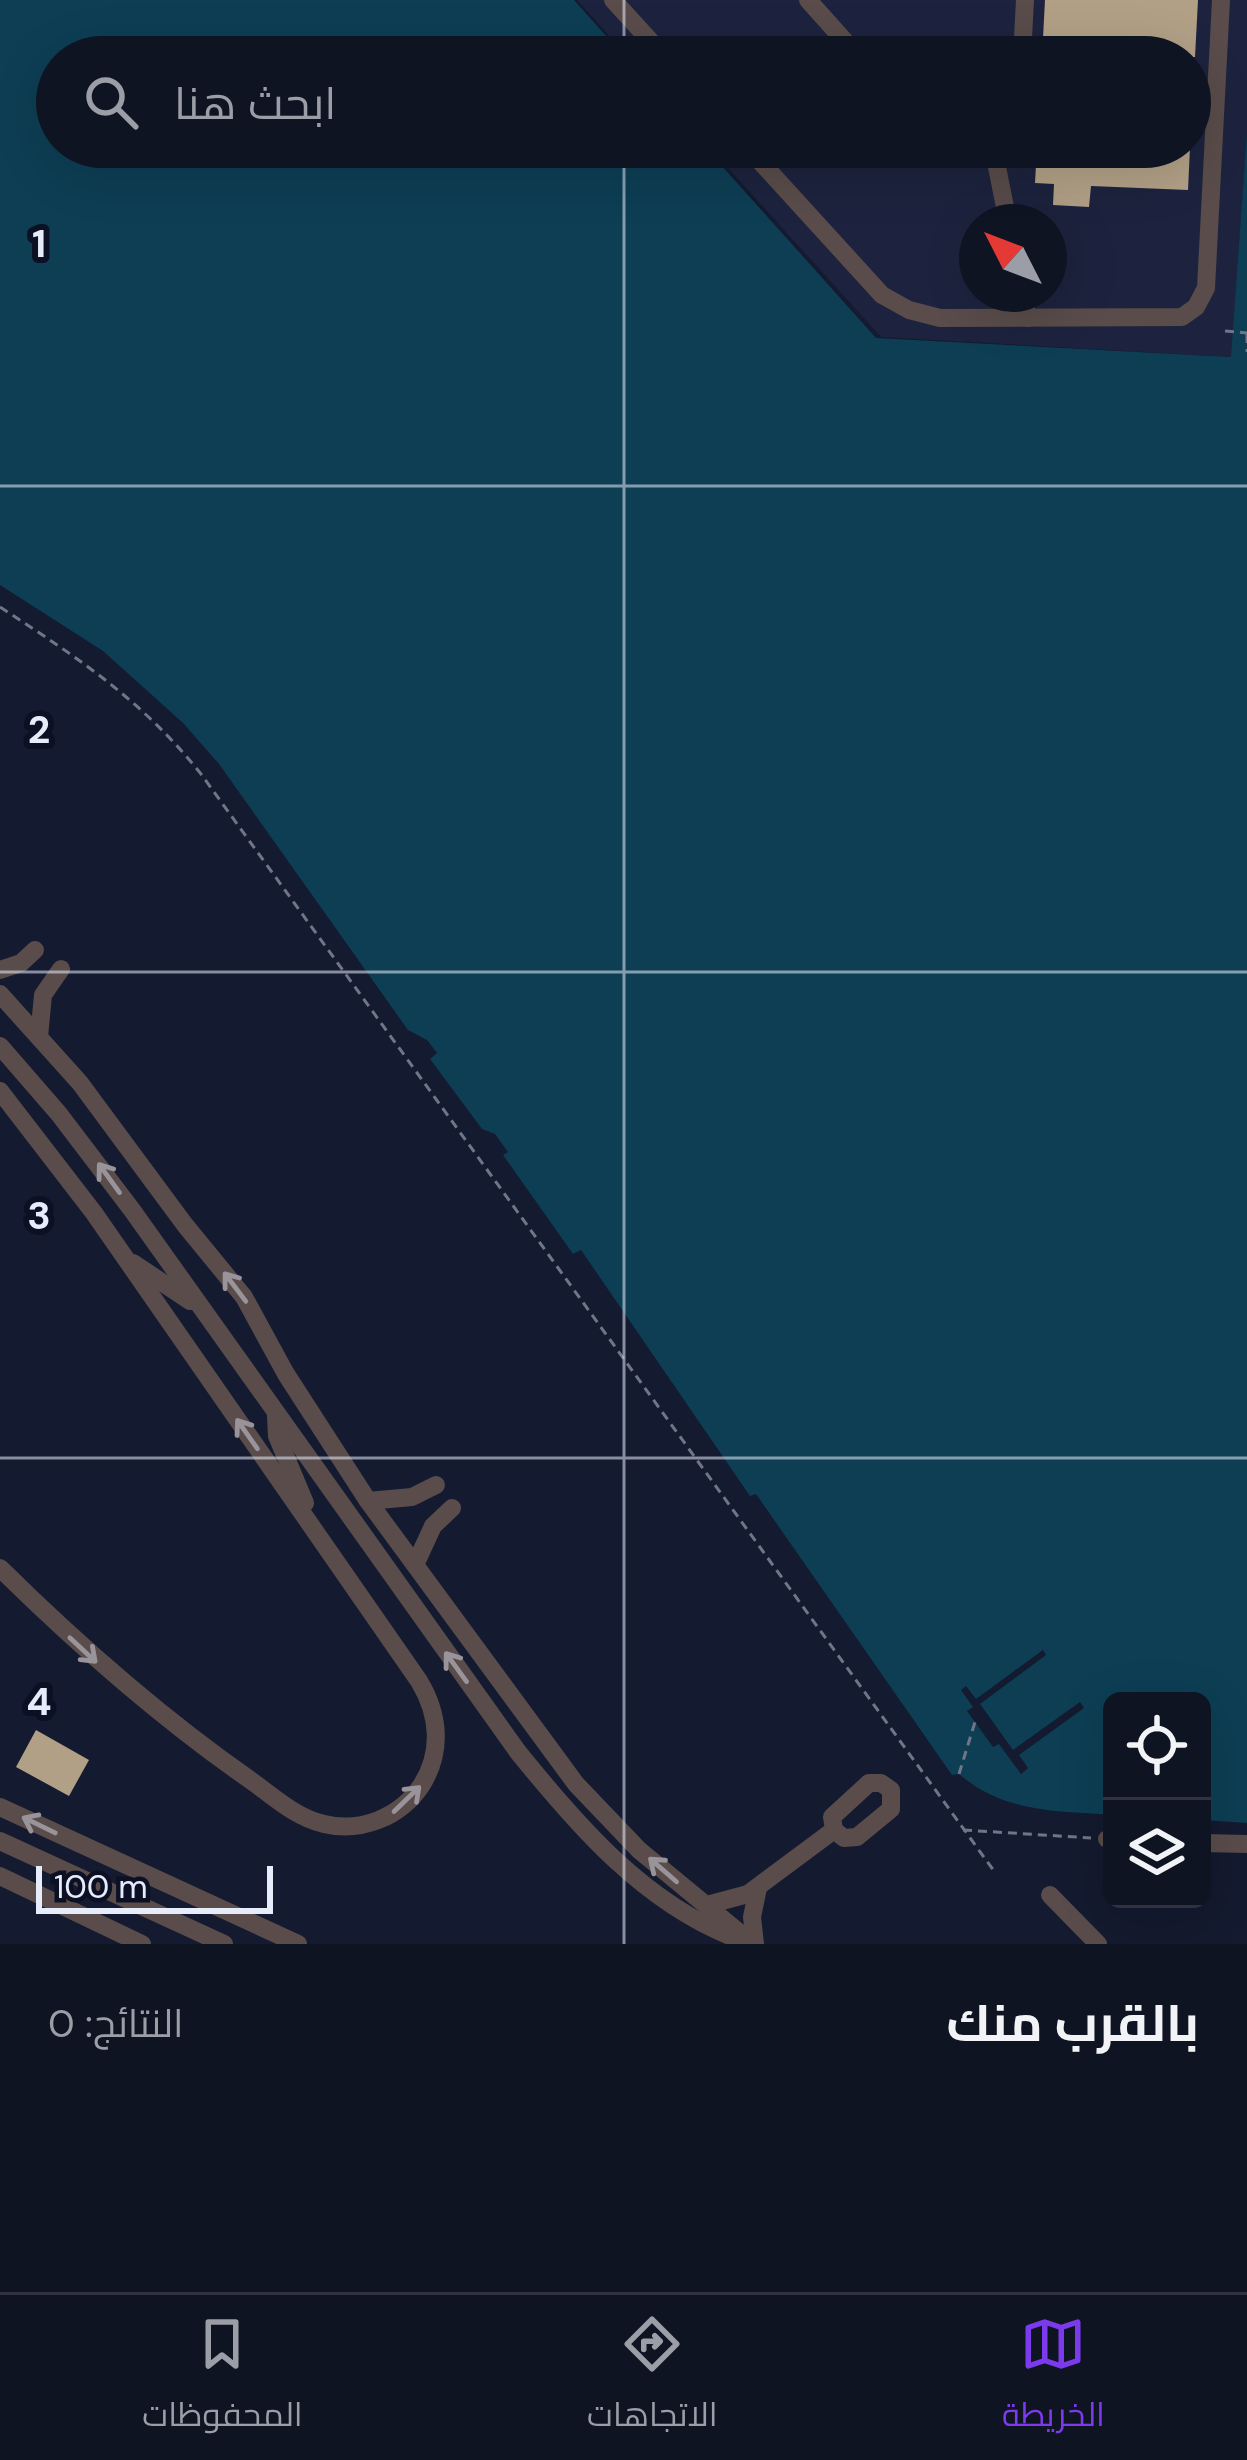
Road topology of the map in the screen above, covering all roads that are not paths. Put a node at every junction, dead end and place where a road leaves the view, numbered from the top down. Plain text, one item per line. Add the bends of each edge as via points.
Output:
1 (614, 0) edge
2 (808, 0) edge
3 (824, 0) edge
4 (1024, 0) edge
5 (1221, 0) edge
6 (832, 27) junction
7 (646, 36) edge
8 (840, 36) edge
9 (1023, 36) edge
10 (765, 168) edge
11 (997, 168) edge
12 (1004, 204) edge
13 (1027, 312) edge
14 (1028, 318) junction
15 (35, 950) dead end
16 (61, 969) dead end
17 (0, 970) edge
18 (0, 994) edge
19 (39, 1037) junction
20 (0, 1046) edge
21 (0, 1092) edge
22 (122, 1255) junction
23 (199, 1306) junction
24 (276, 1414) junction
25 (436, 1485) dead end
26 (368, 1501) junction
27 (452, 1508) dead end
28 (314, 1530) junction
29 (415, 1565) junction
30 (0, 1568) edge
31 (0, 1807) edge
32 (834, 1830) dead end
33 (0, 1841) edge
34 (1211, 1843) edge
35 (1247, 1844) edge
36 (113, 1861) junction
37 (0, 1876) edge
38 (100, 1888) junction
39 (758, 1888) junction
40 (1050, 1895) dead end
41 (707, 1905) junction
42 (142, 1944) edge
43 (224, 1944) edge
44 (298, 1944) edge
45 (753, 1944) edge
46 (1097, 1944) edge

1 - 7 street
2 - 6 street
3 - 6 street
4 - 9 street
5 - 14 street via 1201,302 1174,318
6 - 8 street
10 - 14 street via 895,304 940,318
11 - 12 street
13 - 14 street
15 - 17 street
16 - 19 street via 43,995
18 - 19 street
26 -> 19 street via 244,1297
23 -> 20 street via 97,1161
21 - 22 street
22 - 23 street
28 -> 22 street
23 - 24 street
24 - 28 street
45 -> 24 street via 641,1882 562,1806
25 - 26 street via 412,1497
26 - 29 street
27 - 29 street via 433,1526
30 -> 28 street via 172,1725 296,1813 353,1826 394,1812 416,1792 431,1766 435,1722 419,1682
41 -> 29 street via 576,1784
36 -> 31 street
32 - 39 street
33 - 38 street
34 - 35 street
36 - 38 street
36 - 44 street
37 - 42 street
38 - 43 street
39 - 41 street
39 - 45 street
40 - 46 street
41 - 45 street

